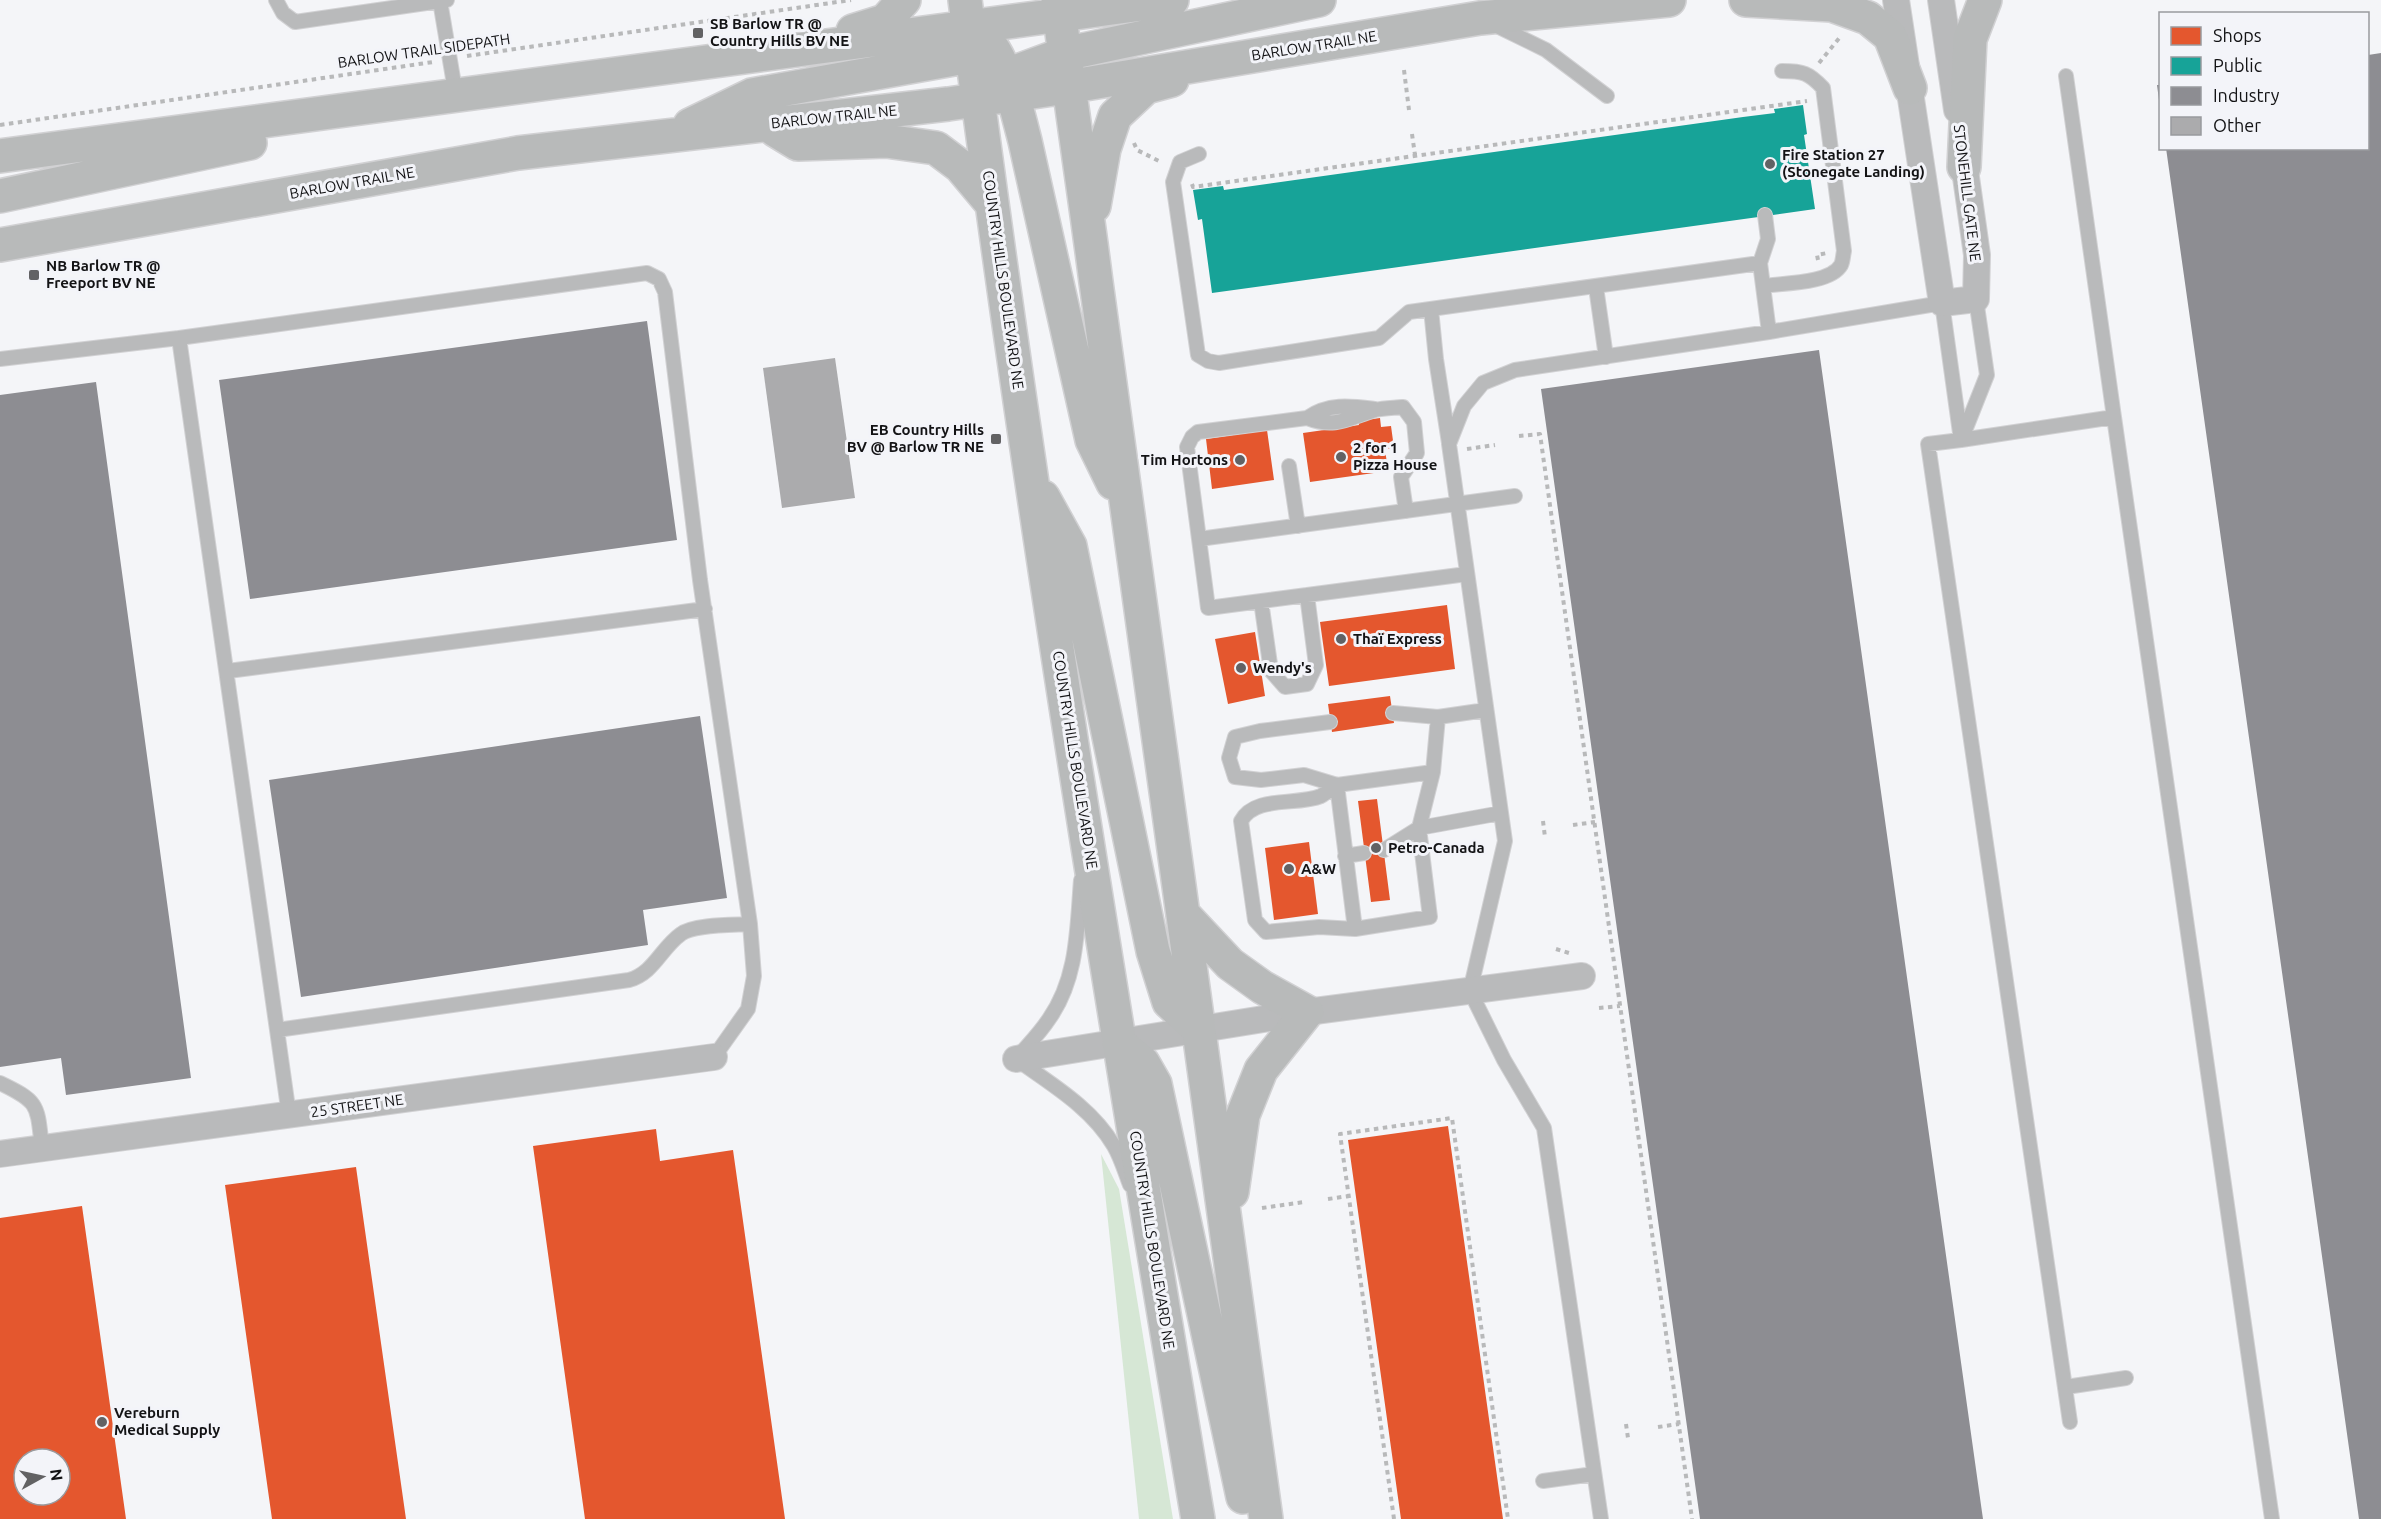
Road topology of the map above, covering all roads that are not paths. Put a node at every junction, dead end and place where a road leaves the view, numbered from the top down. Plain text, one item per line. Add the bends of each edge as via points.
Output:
1 (276, 0) edge
2 (443, 0) edge
3 (904, 0) edge
4 (1172, 0) edge
5 (1319, 0) edge
6 (1553, 0) edge
7 (1669, 0) edge
8 (1746, 0) edge
9 (1896, 0) edge
10 (1941, 0) edge
11 (1985, 0) edge
12 (414, 2) edge
13 (1480, 18) junction
14 (1046, 26) edge
15 (986, 51) edge
16 (785, 52) junction
17 (1256, 55) junction
18 (1782, 71) dead end
19 (2067, 76) dead end
20 (1067, 87) junction
21 (1910, 88) junction
22 (456, 96) junction
23 (1606, 96) dead end
24 (978, 99) junction
25 (342, 112) junction
26 (766, 125) junction
27 (670, 134) junction
28 (1199, 154) dead end
29 (0, 156) edge
30 (1964, 166) junction
31 (0, 196) edge
32 (991, 203) junction
33 (1765, 215) dead end
34 (1089, 231) junction
35 (0, 245) edge
36 (1760, 263) junction
37 (1763, 286) junction
38 (1596, 287) junction
39 (1976, 298) junction
40 (1942, 303) junction
41 (1431, 309) junction
42 (1769, 332) junction
43 (179, 338) junction
44 (1606, 357) junction
45 (0, 359) edge
46 (2114, 417) junction
47 (1961, 440) junction
48 (1449, 444) junction
49 (1289, 466) dead end
50 (1031, 474) junction
51 (1515, 496) dead end
52 (1458, 504) junction
53 (1125, 509) junction
54 (1406, 511) junction
55 (1298, 526) junction
56 (1199, 540) junction
57 (1467, 574) junction
58 (1307, 595) junction
59 (1261, 601) junction
60 (705, 609) junction
61 (228, 671) junction
62 (1486, 710) junction
63 (1393, 713) dead end
64 (1438, 717) junction
65 (1330, 722) dead end
66 (1433, 771) junction
67 (1337, 785) junction
68 (1501, 813) junction
69 (1085, 827) junction
70 (1419, 828) junction
71 (1384, 850) dead end
72 (1364, 853) dead end
73 (1346, 856) junction
74 (1183, 914) junction
75 (750, 924) junction
76 (1355, 929) junction
77 (1582, 976) dead end
78 (1470, 991) junction
79 (1307, 1012) junction
80 (277, 1030) junction
81 (1199, 1030) junction
82 (1119, 1042) junction
83 (714, 1057) joint
84 (1016, 1059) junction
85 (0, 1083) edge
86 (289, 1115) junction
87 (42, 1148) junction
88 (0, 1154) edge
89 (1226, 1232) junction
90 (1151, 1235) junction
91 (2126, 1378) dead end
92 (2066, 1387) junction
93 (2070, 1422) dead end
94 (1594, 1474) junction
95 (1543, 1481) dead end
96 (1198, 1519) edge
97 (1252, 1519) edge
98 (1266, 1519) edge
99 (1601, 1519) edge
100 (2272, 1519) edge

1 - 12 lane via 283,14 296,22
2 - 12 lane
2 - 22 lane
3 - 16 main road via 885,21
4 - 14 main road, BARLOW TRAIL NE
5 - 14 main road
6 - 13 main road
7 - 13 main road, BARLOW TRAIL NE
8 - 21 main road via 1832,5 1868,18 1890,36
9 - 21 street
10 - 30 street, STONEHILL GATE NE
11 - 30 main road via 1970,39
13 - 17 main road, BARLOW TRAIL NE
13 - 23 lane via 1546,50
14 - 15 main road, BARLOW TRAIL NE
14 - 15 main road
14 - 20 main road
15 - 16 main road, BARLOW TRAIL NE
15 - 20 main road, BARLOW TRAIL NE
15 - 24 main road, BARLOW TRAIL NE
15 - 27 main road via 752,94
15 - 53 main road via 1025,141 1092,440
16 - 22 main road, BARLOW TRAIL NE
17 - 20 main road, BARLOW TRAIL NE
17 - 34 main road via 1146,87 1115,116 1104,149
18 - 37 lane via 1812,76 1823,88 1844,250 1841,265 1830,275
19 - 46 lane
20 - 34 main road
21 - 40 street
22 - 25 main road, BARLOW TRAIL NE
24 - 26 main road, BARLOW TRAIL NE
24 - 32 main road, COUNTRY HILLS BOULEVARD NE
25 - 29 main road, BARLOW TRAIL NE
25 - 31 main road via 308,130
26 - 27 main road, BARLOW TRAIL NE
26 - 32 main road via 798,144 886,141 936,148 960,165
27 - 35 main road, BARLOW TRAIL NE via 518,153
28 - 41 lane via 1180,162 1173,182 1198,355 1220,363 1379,338 1409,312
30 - 39 street, STONEHILL GATE NE via 1977,255
32 - 50 main road, COUNTRY HILLS BOULEVARD NE
33 - 36 lane via 1768,240
34 - 53 main road
36 - 37 lane
36 - 38 lane
37 - 42 lane
38 - 41 lane
38 - 44 lane
39 - 40 street
39 - 47 lane via 1987,375
40 - 42 lane
40 - 47 lane
41 - 48 lane
42 - 44 lane
43 - 45 lane
43 - 60 lane via 647,273 659,279 665,292
43 - 61 lane
44 - 48 lane via 1515,370 1483,383 1464,406
46 - 47 lane
46 - 100 lane
47 - 92 lane via 1928,444
48 - 52 lane
49 - 55 lane
50 - 69 main road, COUNTRY HILLS BOULEVARD NE
50 - 81 main road via 1070,546 1153,951 1168,1002
51 - 52 lane
52 - 54 lane
52 - 57 lane
53 - 74 main road
54 - 55 lane
54 - 56 lane via 1401,477 1417,453 1414,422 1403,407 1377,409 1347,421 1323,424 1307,418 1198,432 1186,447
55 - 56 lane
56 - 59 lane via 1208,608
57 - 58 lane
57 - 62 lane
58 - 59 lane
58 - 59 lane via 1316,665 1307,684 1286,687 1271,671
60 - 61 lane
60 - 75 lane
61 - 80 lane
62 - 64 lane
62 - 68 lane
63 - 64 lane
64 - 66 lane
65 - 67 lane via 1235,737 1229,758 1235,777 1261,780 1304,776
66 - 67 lane
66 - 70 lane
67 - 73 lane
67 - 76 lane via 1320,796 1262,806 1245,814 1241,821 1255,920 1266,932 1319,927
68 - 70 lane
68 - 78 lane via 1505,841
69 - 82 main road, COUNTRY HILLS BOULEVARD NE
69 - 84 lane via 1071,972 1049,1019
70 - 71 lane
70 - 76 lane via 1430,917
72 - 73 lane
73 - 76 lane
74 - 79 main road via 1230,964
74 - 81 main road
75 - 80 lane via 682,933 647,971 629,980
75 - 83 lane via 754,976 748,1009
77 - 78 street
78 - 79 street
78 - 94 lane via 1504,1060 1545,1128
79 - 81 street
79 - 89 main road via 1262,1070 1243,1115
80 - 86 lane
81 - 82 street
81 - 89 main road
82 - 84 street
82 - 90 main road, COUNTRY HILLS BOULEVARD NE
82 - 97 main road via 1143,1063 1155,1084 1242,1493
83 - 86 street, 25 STREET NE
84 - 90 lane via 1084,1109 1098,1125 1114,1146
85 - 87 lane via 35,1104
86 - 87 street, 25 STREET NE
87 - 88 street, 25 STREET NE
89 - 98 main road
90 - 96 main road, COUNTRY HILLS BOULEVARD NE
91 - 92 lane
92 - 93 lane
94 - 95 lane
94 - 99 lane

